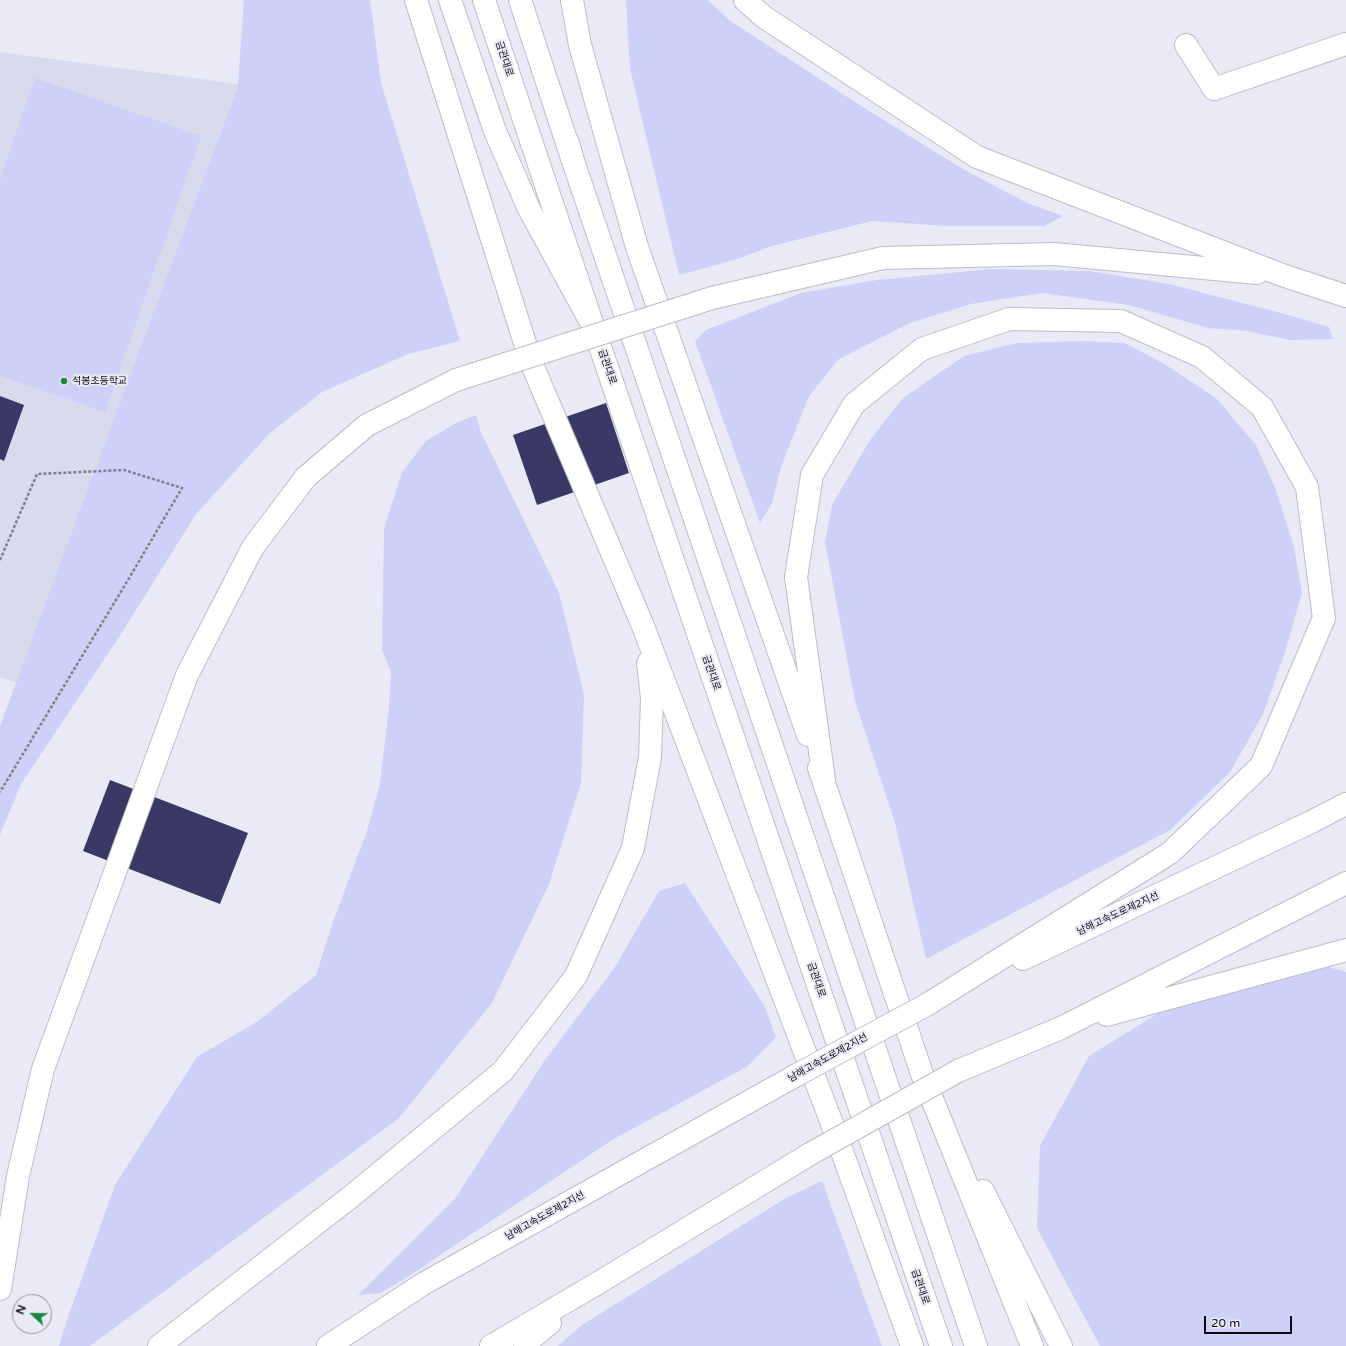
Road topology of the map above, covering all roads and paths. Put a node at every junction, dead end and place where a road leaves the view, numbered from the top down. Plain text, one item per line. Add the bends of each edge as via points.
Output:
1 (416, 0) edge
2 (450, 0) edge
3 (484, 0) edge
4 (520, 0) edge
5 (532, 0) edge
6 (572, 0) edge
7 (745, 0) edge
8 (1346, 44) edge
9 (1186, 45) dead end
10 (573, 160) junction
11 (1282, 275) junction
12 (1346, 296) edge
13 (593, 326) junction
14 (0, 560) edge
15 (643, 626) junction
16 (824, 780) junction
17 (0, 792) edge
18 (1346, 804) edge
19 (1346, 883) edge
20 (1346, 950) edge
21 (928, 1004) junction
22 (1061, 1028) junction
23 (922, 1074) junction
24 (598, 1283) junction
25 (0, 1289) edge
26 (159, 1346) edge
27 (328, 1346) edge
28 (491, 1346) edge
29 (524, 1346) edge
30 (912, 1346) edge
31 (941, 1346) edge
32 (976, 1346) edge
33 (1032, 1346) edge
34 (1061, 1346) edge

1 - 15 main road via 531,362
2 - 13 main road via 494,130 529,209
3 - 13 main road, 금관대로
4 - 10 main road
5 - 10 main road
6 - 16 main road via 580,45 637,247
7 - 11 main road via 764,17 977,157
8 - 9 main road via 1214,89
10 - 32 main road
11 - 12 main road
11 - 25 main road, bridge via 1054,254 883,258 712,298 456,380 368,425 306,476 253,547 186,675 43,1068 18,1176
13 - 31 main road, 금관대로
14 - 17 path via 37,474 124,470 182,488
15 - 26 main road via 652,698 650,757 633,848 576,976 503,1071 353,1195
15 - 30 main road via 831,1121
16 - 21 main road via 796,577 812,475 854,404 922,349 1009,319 1121,321 1202,357 1262,407 1307,487 1324,618 1261,766 1170,853
16 - 23 main road
18 - 21 main road, 남해고속도로제2지선
19 - 22 main road
20 - 22 main road
21 - 27 main road, 남해고속도로제2지선, bridge via 423,1284
22 - 24 main road, bridge via 958,1071 810,1154
23 - 33 main road
23 - 34 main road
24 - 28 main road
24 - 29 main road

